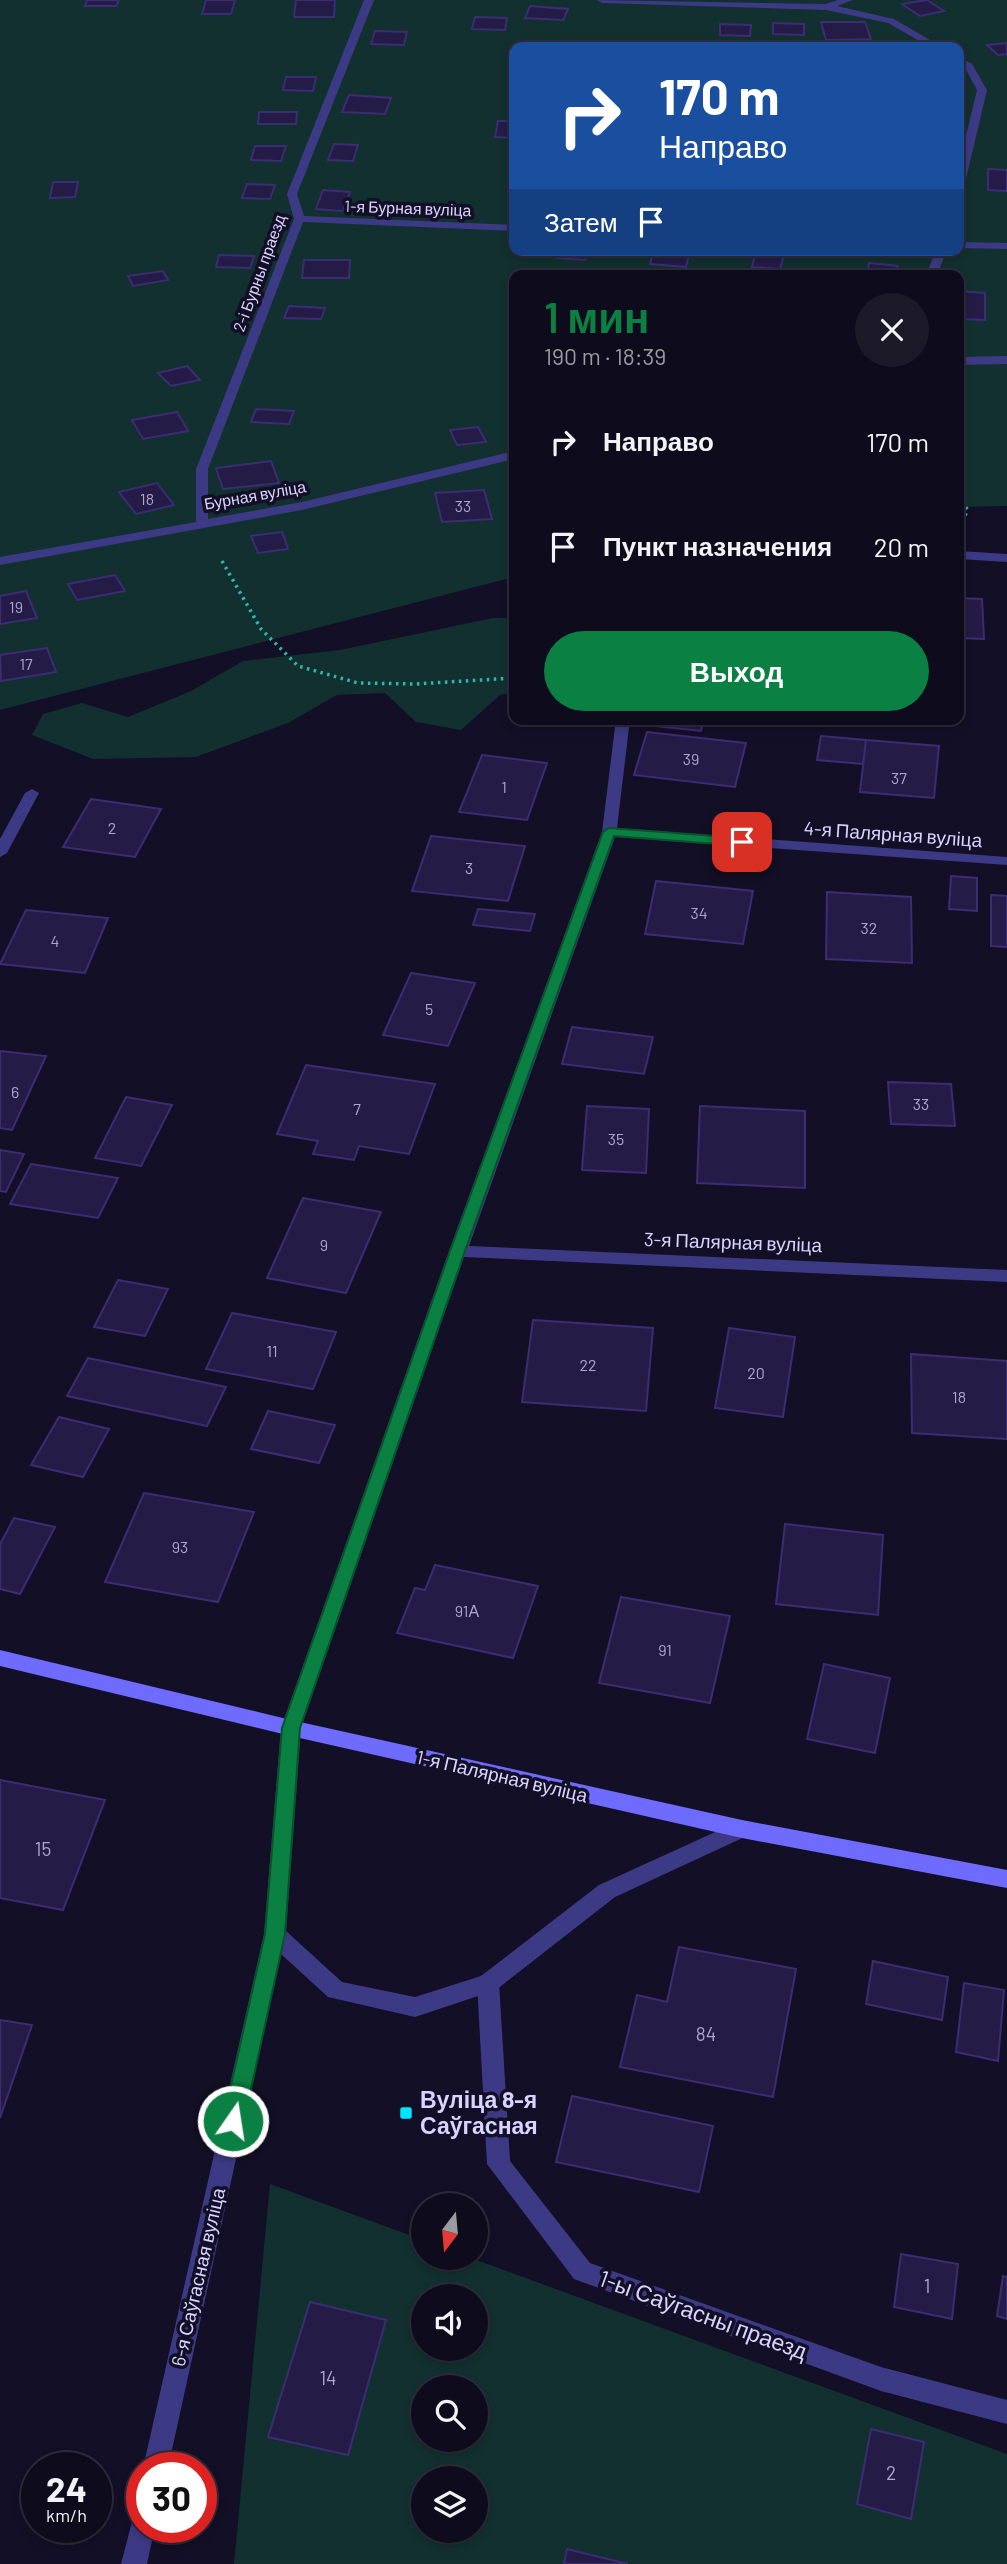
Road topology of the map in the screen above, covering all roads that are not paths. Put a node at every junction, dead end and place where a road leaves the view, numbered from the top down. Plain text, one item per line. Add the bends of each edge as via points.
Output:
1 (369, 0) edge
2 (602, 0) edge
3 (848, 0) edge
4 (826, 7) junction
5 (928, 42) edge
6 (964, 63) edge
7 (964, 166) edge
8 (299, 219) junction
9 (509, 228) edge
10 (964, 245) edge
11 (1007, 246) edge
12 (1007, 360) edge
13 (964, 361) edge
14 (509, 456) edge
15 (202, 523) junction
16 (964, 555) edge
17 (1007, 558) edge
18 (0, 561) edge
19 (622, 725) edge
20 (32, 793) dead end
21 (609, 832) junction
22 (0, 853) edge
23 (1007, 861) edge
24 (458, 1251) junction
25 (1007, 1276) edge
26 (0, 1658) edge
27 (291, 1728) junction
28 (742, 1829) junction
29 (1007, 1879) edge
30 (275, 1934) junction
31 (488, 1983) junction
32 (1007, 2412) edge
33 (159, 2452) edge
34 (139, 2543) edge
35 (134, 2564) edge

1 - 8 street, 2-і Бурны праезд via 292,194
2 - 4 street
3 - 4 street
4 - 5 street via 891,21
6 - 7 street via 982,90
8 - 9 street, 1-я Бурная вуліца
8 - 15 street, 2-і Бурны праезд via 202,469
10 - 11 street
12 - 13 street
14 - 15 street, Бурная вуліца via 302,506
15 - 18 street, Бурная вуліца
16 - 17 street
19 - 21 street, 6-я Саўгасная вуліца
20 - 22 street
21 - 23 street, 4-я Палярная вуліца
21 - 24 street, 6-я Саўгасная вуліца
24 - 25 street, 3-я Палярная вуліца
24 - 27 street, 6-я Саўгасная вуліца
26 - 27 street, 1-я Палярная вуліца
27 - 28 street, 1-я Палярная вуліца
27 - 30 street, 6-я Саўгасная вуліца
28 - 29 street, 1-я Палярная вуліца
28 - 31 street via 607,1891
30 - 31 street via 336,1990 415,2007
30 - 33 street, 6-я Саўгасная вуліца
31 - 32 street, 1-ы Саўгасны праезд via 499,2164 583,2271 881,2379
34 - 35 street

